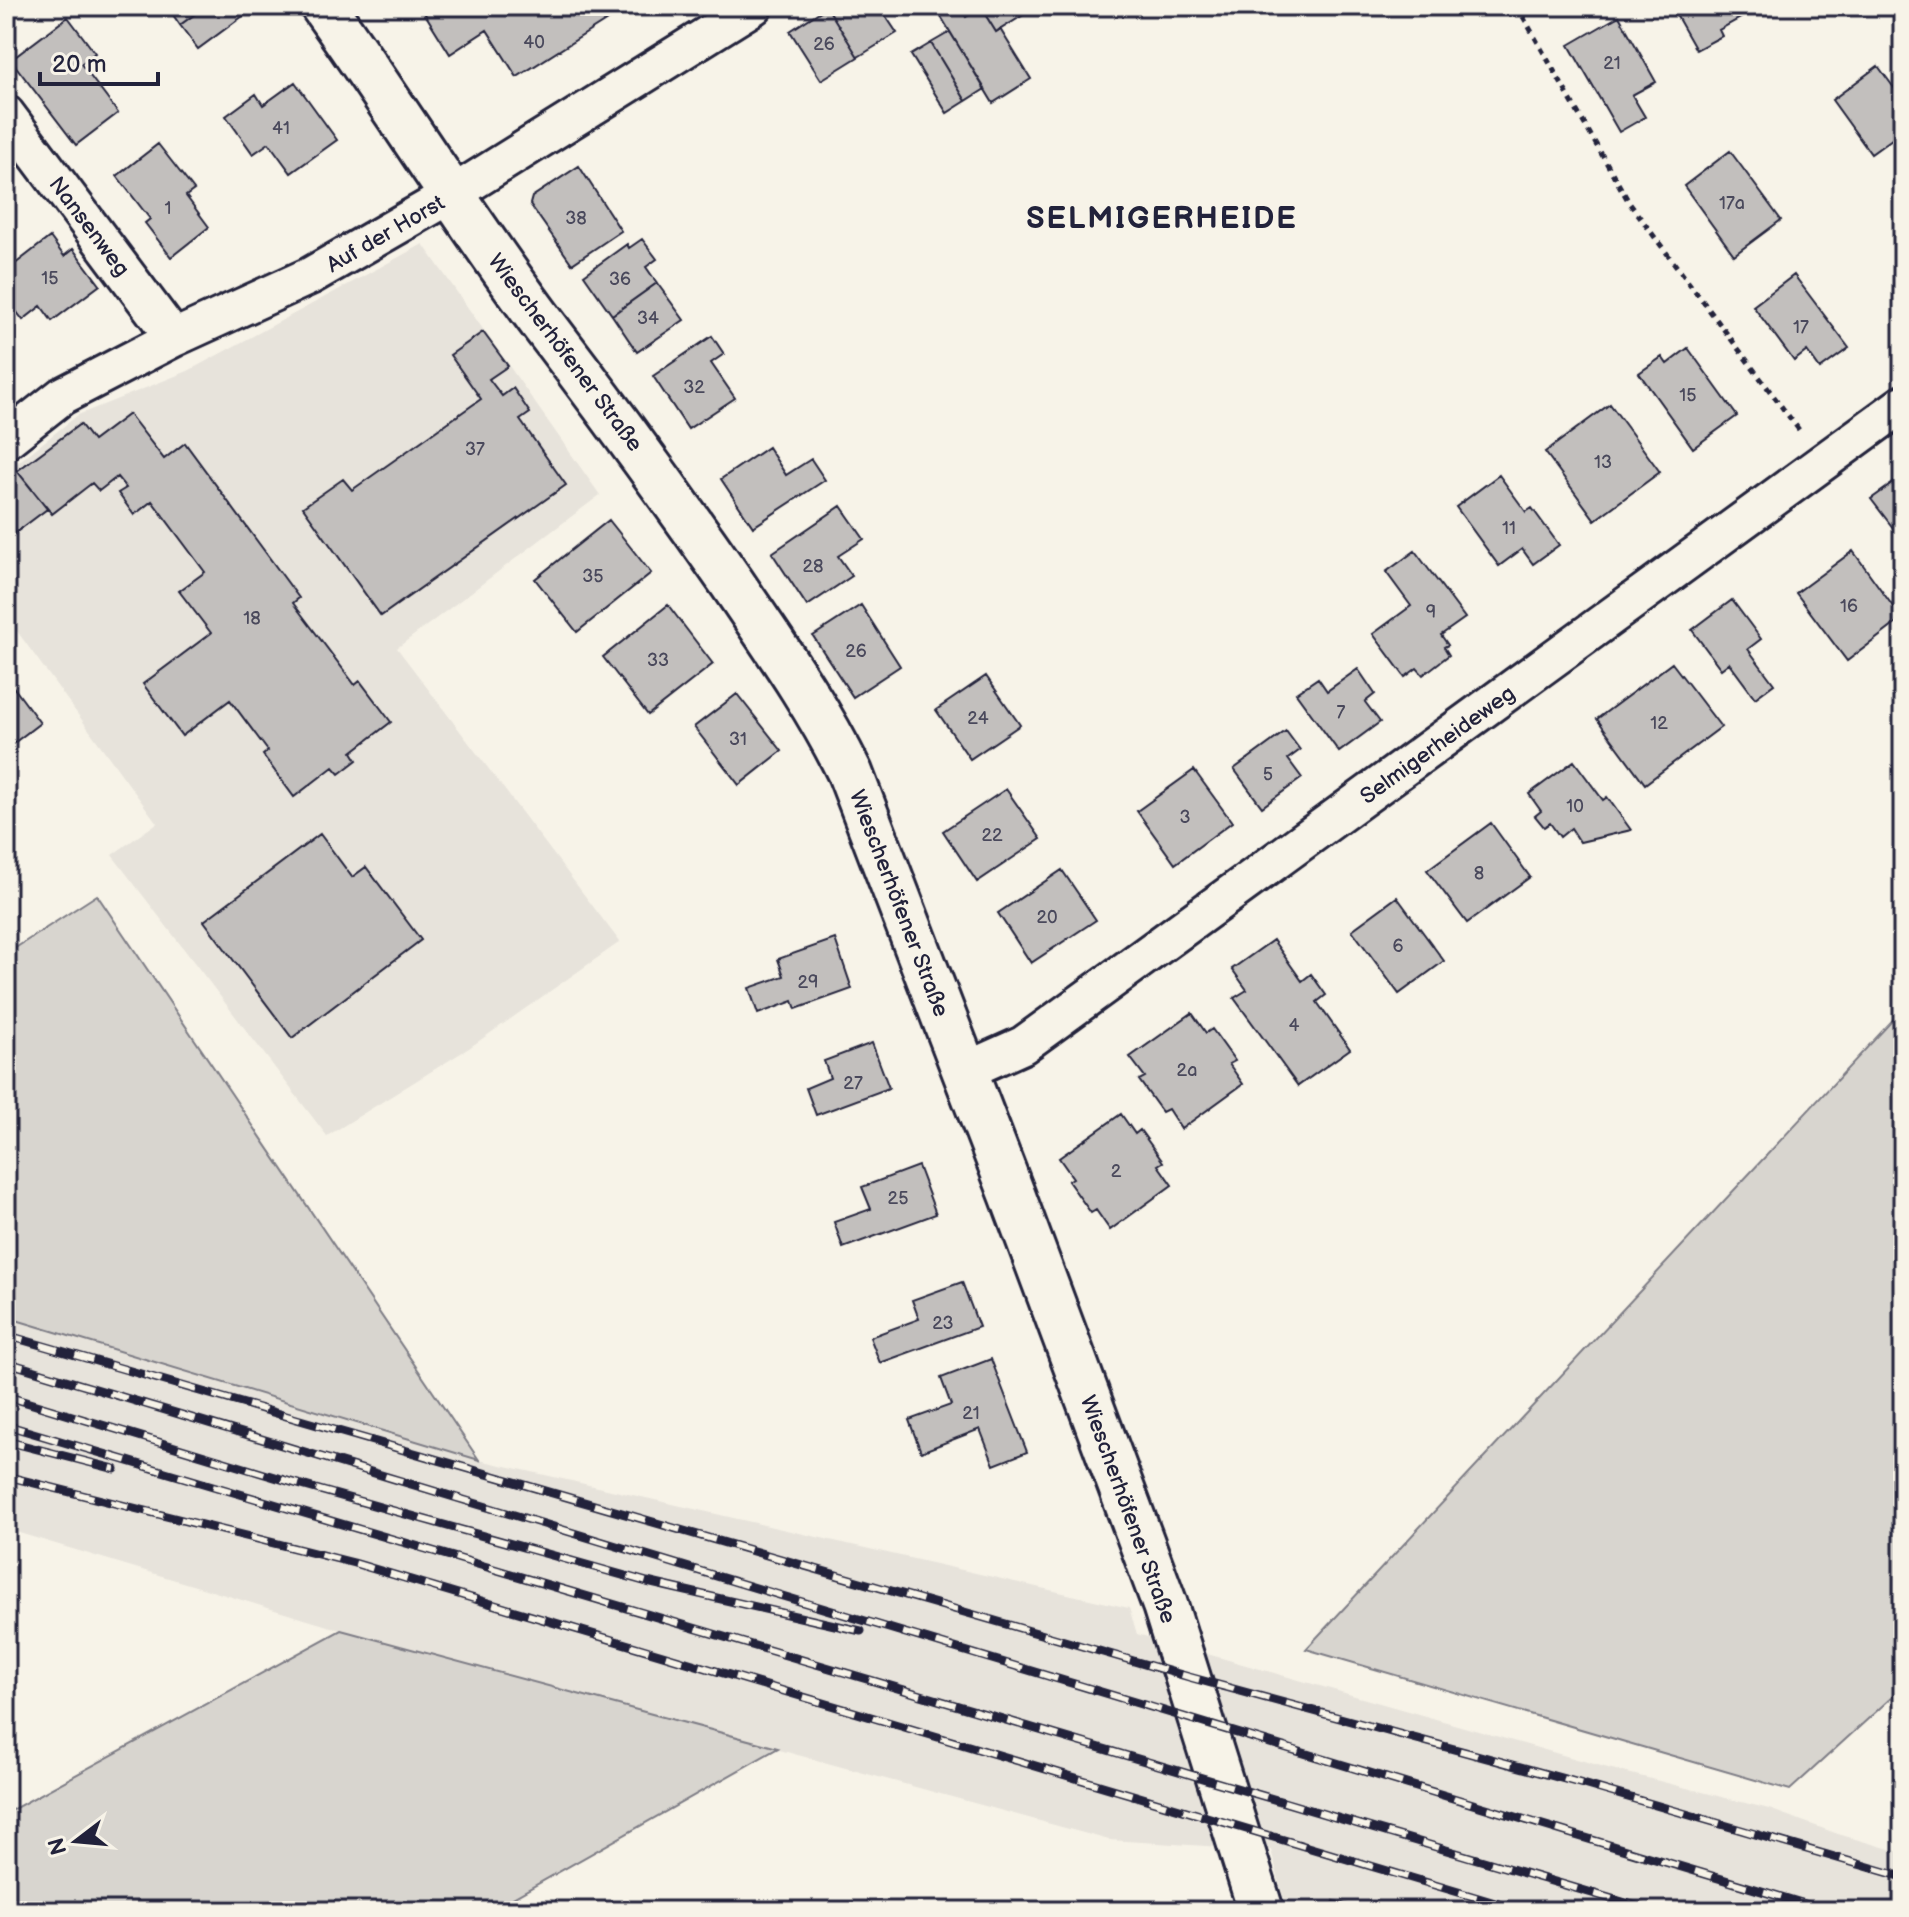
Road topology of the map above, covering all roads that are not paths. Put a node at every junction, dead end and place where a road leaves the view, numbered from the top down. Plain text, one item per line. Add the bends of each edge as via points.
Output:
1 (323, 6) edge
2 (754, 6) edge
3 (6, 114) edge
4 (451, 195) junction
5 (174, 338) junction
6 (1903, 404) edge
7 (6, 440) edge
8 (965, 1071) junction
9 (1261, 1911) edge

1 - 4 street, Wiescherhöfener Straße
2 - 4 street, Auf der Horst
3 - 5 street, Nansenweg
4 - 5 street, Auf der Horst via 310,276
4 - 8 street, Wiescherhöfener Straße via 643,455 826,724 850,773
5 - 7 street, Auf der Horst via 62,396
6 - 8 street, Selmigerheideweg via 1023,1045
8 - 9 street, Wiescherhöfener Straße via 1165,1605

